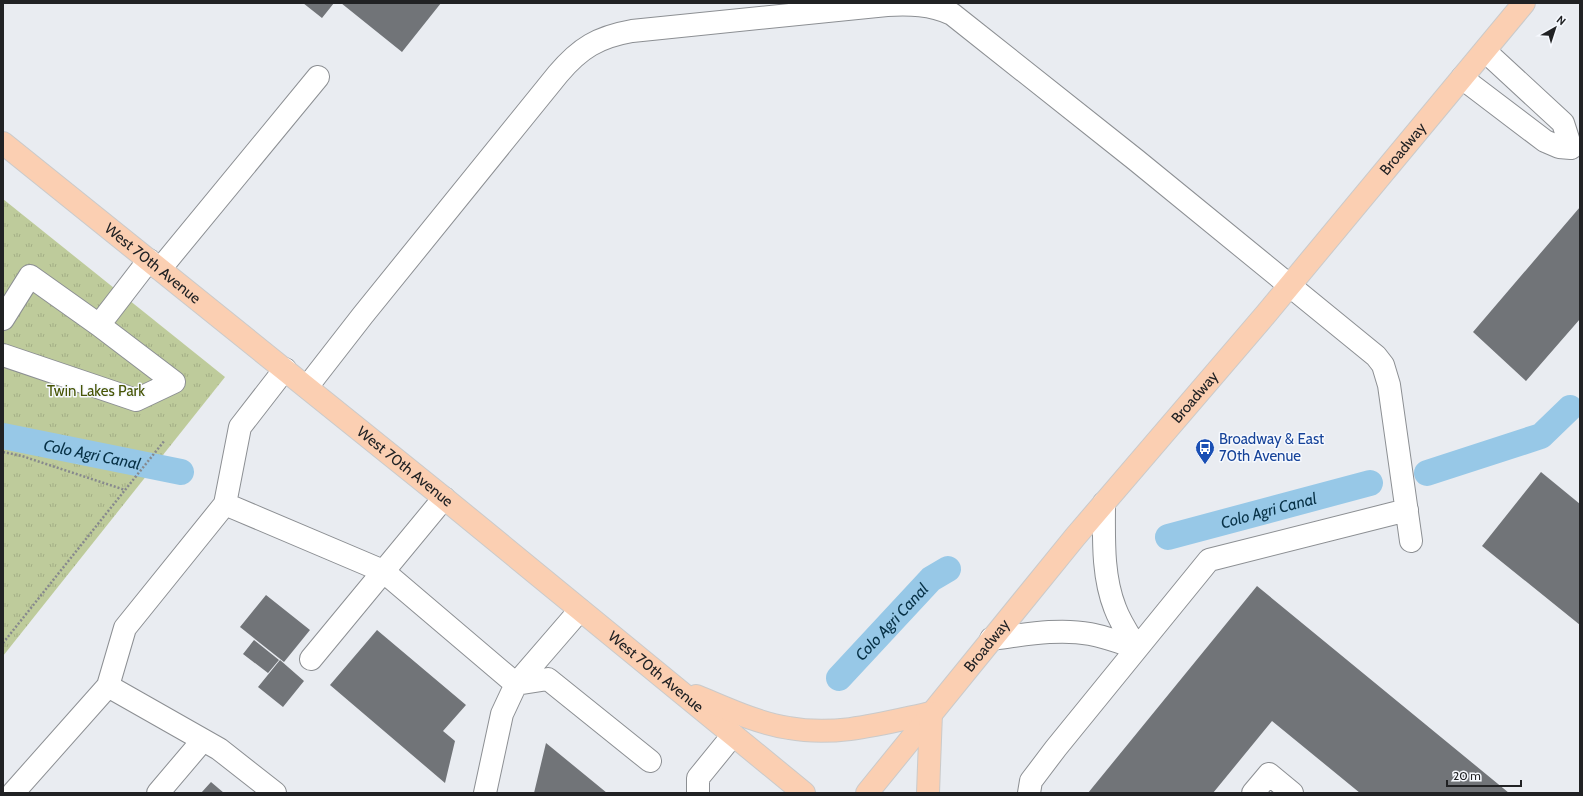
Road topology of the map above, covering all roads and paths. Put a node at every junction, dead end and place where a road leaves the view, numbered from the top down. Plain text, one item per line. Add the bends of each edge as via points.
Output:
1 (1524, 3) edge
2 (1485, 51) junction
3 (318, 77) dead end
4 (1462, 78) junction
5 (3, 142) edge
6 (1576, 143) edge
7 (155, 264) junction
8 (1290, 284) junction
9 (3, 319) edge
10 (100, 325) junction
11 (3, 355) edge
12 (285, 370) junction
13 (307, 387) junction
14 (165, 440) dead end
15 (3, 452) edge
16 (124, 490) junction
17 (444, 498) junction
18 (1104, 503) junction
19 (225, 504) junction
20 (1407, 510) junction
21 (1411, 541) dead end
22 (383, 571) junction
23 (580, 610) junction
24 (991, 639) junction
25 (3, 643) edge
26 (1137, 648) junction
27 (311, 659) dead end
28 (516, 684) junction
29 (108, 686) junction
30 (676, 688) junction
31 (931, 713) junction
32 (733, 735) junction
33 (203, 740) junction
34 (650, 761) dead end
35 (13, 793) edge
36 (158, 793) edge
37 (275, 793) edge
38 (485, 793) edge
39 (698, 793) edge
40 (804, 793) edge
41 (867, 793) edge
42 (928, 793) edge
43 (1029, 793) edge
44 (1253, 793) edge
45 (1292, 793) edge

1 - 2 main road, Broadway
2 - 4 main road, Broadway
2 - 6 lane via 1563,123
3 - 7 lane
4 - 6 lane via 1545,141 1559,147
4 - 8 main road, Broadway
5 - 7 main road, West 70th Avenue
7 - 10 lane
7 - 12 main road, West 70th Avenue
8 - 13 lane via 952,14 941,9 920,4 887,5 632,30 600,40 570,60
8 - 18 main road, Broadway
8 - 20 lane via 1384,365
9 - 10 lane via 30,276
10 - 11 lane via 174,382 136,400
12 - 13 main road, West 70th Avenue
12 - 19 lane via 240,427
13 - 17 main road, West 70th Avenue
14 - 16 path
15 - 16 path
16 - 25 path
17 - 22 lane
17 - 23 main road, West 70th Avenue
18 - 24 main road, Broadway
18 - 26 lane via 1104,538 1109,586 1121,622
19 - 22 lane
19 - 29 lane via 125,628
20 - 21 lane
20 - 26 lane via 1209,560
22 - 27 lane
22 - 28 lane
23 - 28 lane
23 - 30 main road, West 70th Avenue
24 - 26 lane via 1076,632
24 - 31 main road, Broadway
26 - 43 lane via 1031,781
28 - 34 lane via 548,679
28 - 38 lane via 502,714
29 - 33 lane
29 - 35 lane
30 - 31 main road via 750,718 803,730 863,728
30 - 32 main road, West 70th Avenue
31 - 41 main road, Broadway
31 - 42 main road
32 - 39 lane via 698,778
32 - 40 main road, West 70th Avenue
33 - 36 lane
33 - 37 lane
44 - 45 lane via 1269,774

